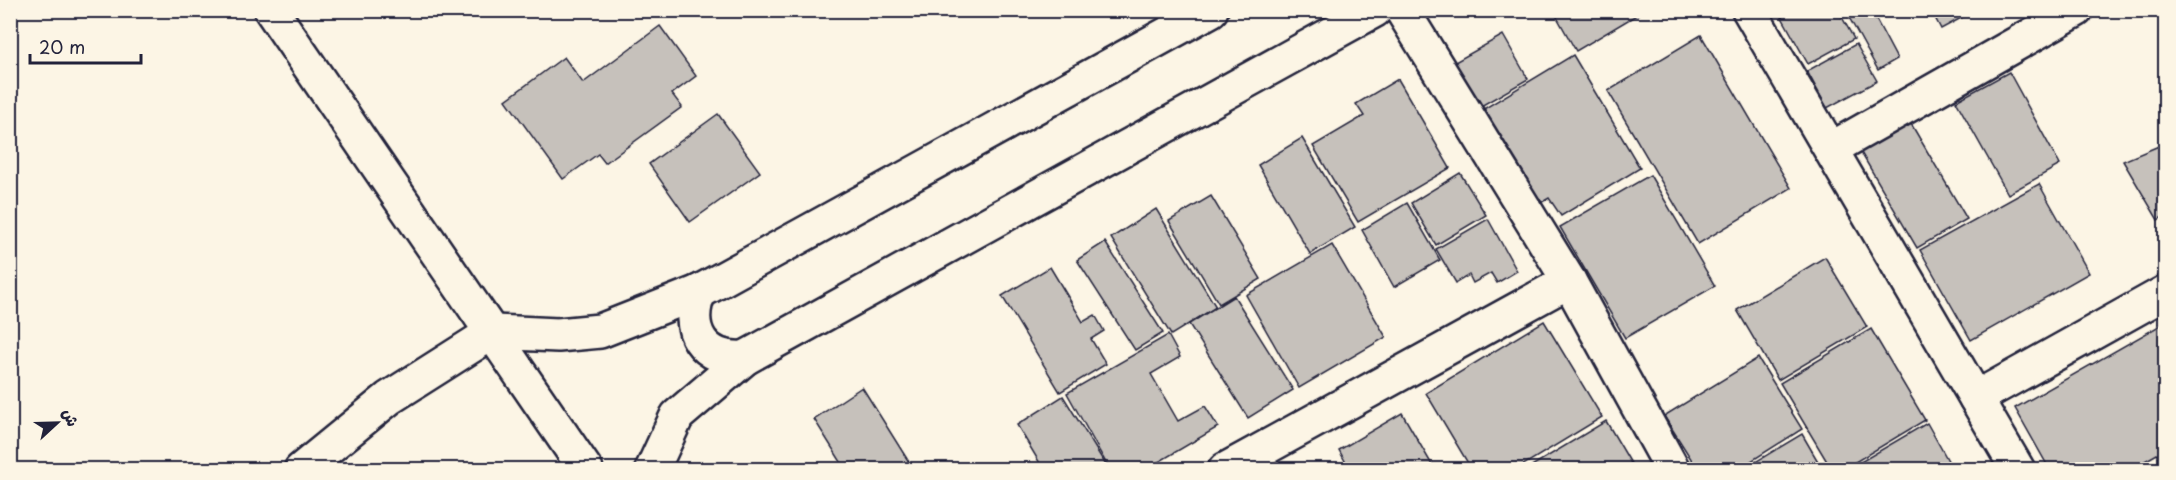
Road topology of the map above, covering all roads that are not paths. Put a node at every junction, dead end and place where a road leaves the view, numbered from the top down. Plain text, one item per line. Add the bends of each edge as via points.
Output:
1 (271, 10) edge
2 (1210, 10) edge
3 (1375, 10) edge
4 (1402, 10) edge
5 (1749, 10) edge
6 (2076, 10) edge
7 (1831, 149) junction
8 (1569, 280) junction
9 (699, 292) junction
10 (2166, 292) edge
11 (493, 332) junction
12 (745, 358) junction
13 (1976, 398) junction
14 (301, 470) edge
15 (586, 470) edge
16 (652, 470) edge
17 (1225, 470) edge
18 (1673, 470) edge
19 (2018, 470) edge

1 - 11 street
2 - 9 street
3 - 12 street
4 - 8 street
5 - 7 street
6 - 7 street
7 - 13 street
8 - 17 street
8 - 18 street
9 - 11 street via 600,331
9 - 12 street via 693,318 701,342 720,357
10 - 13 street
11 - 14 street via 389,398
11 - 15 street
12 - 16 street via 677,416
13 - 19 street

